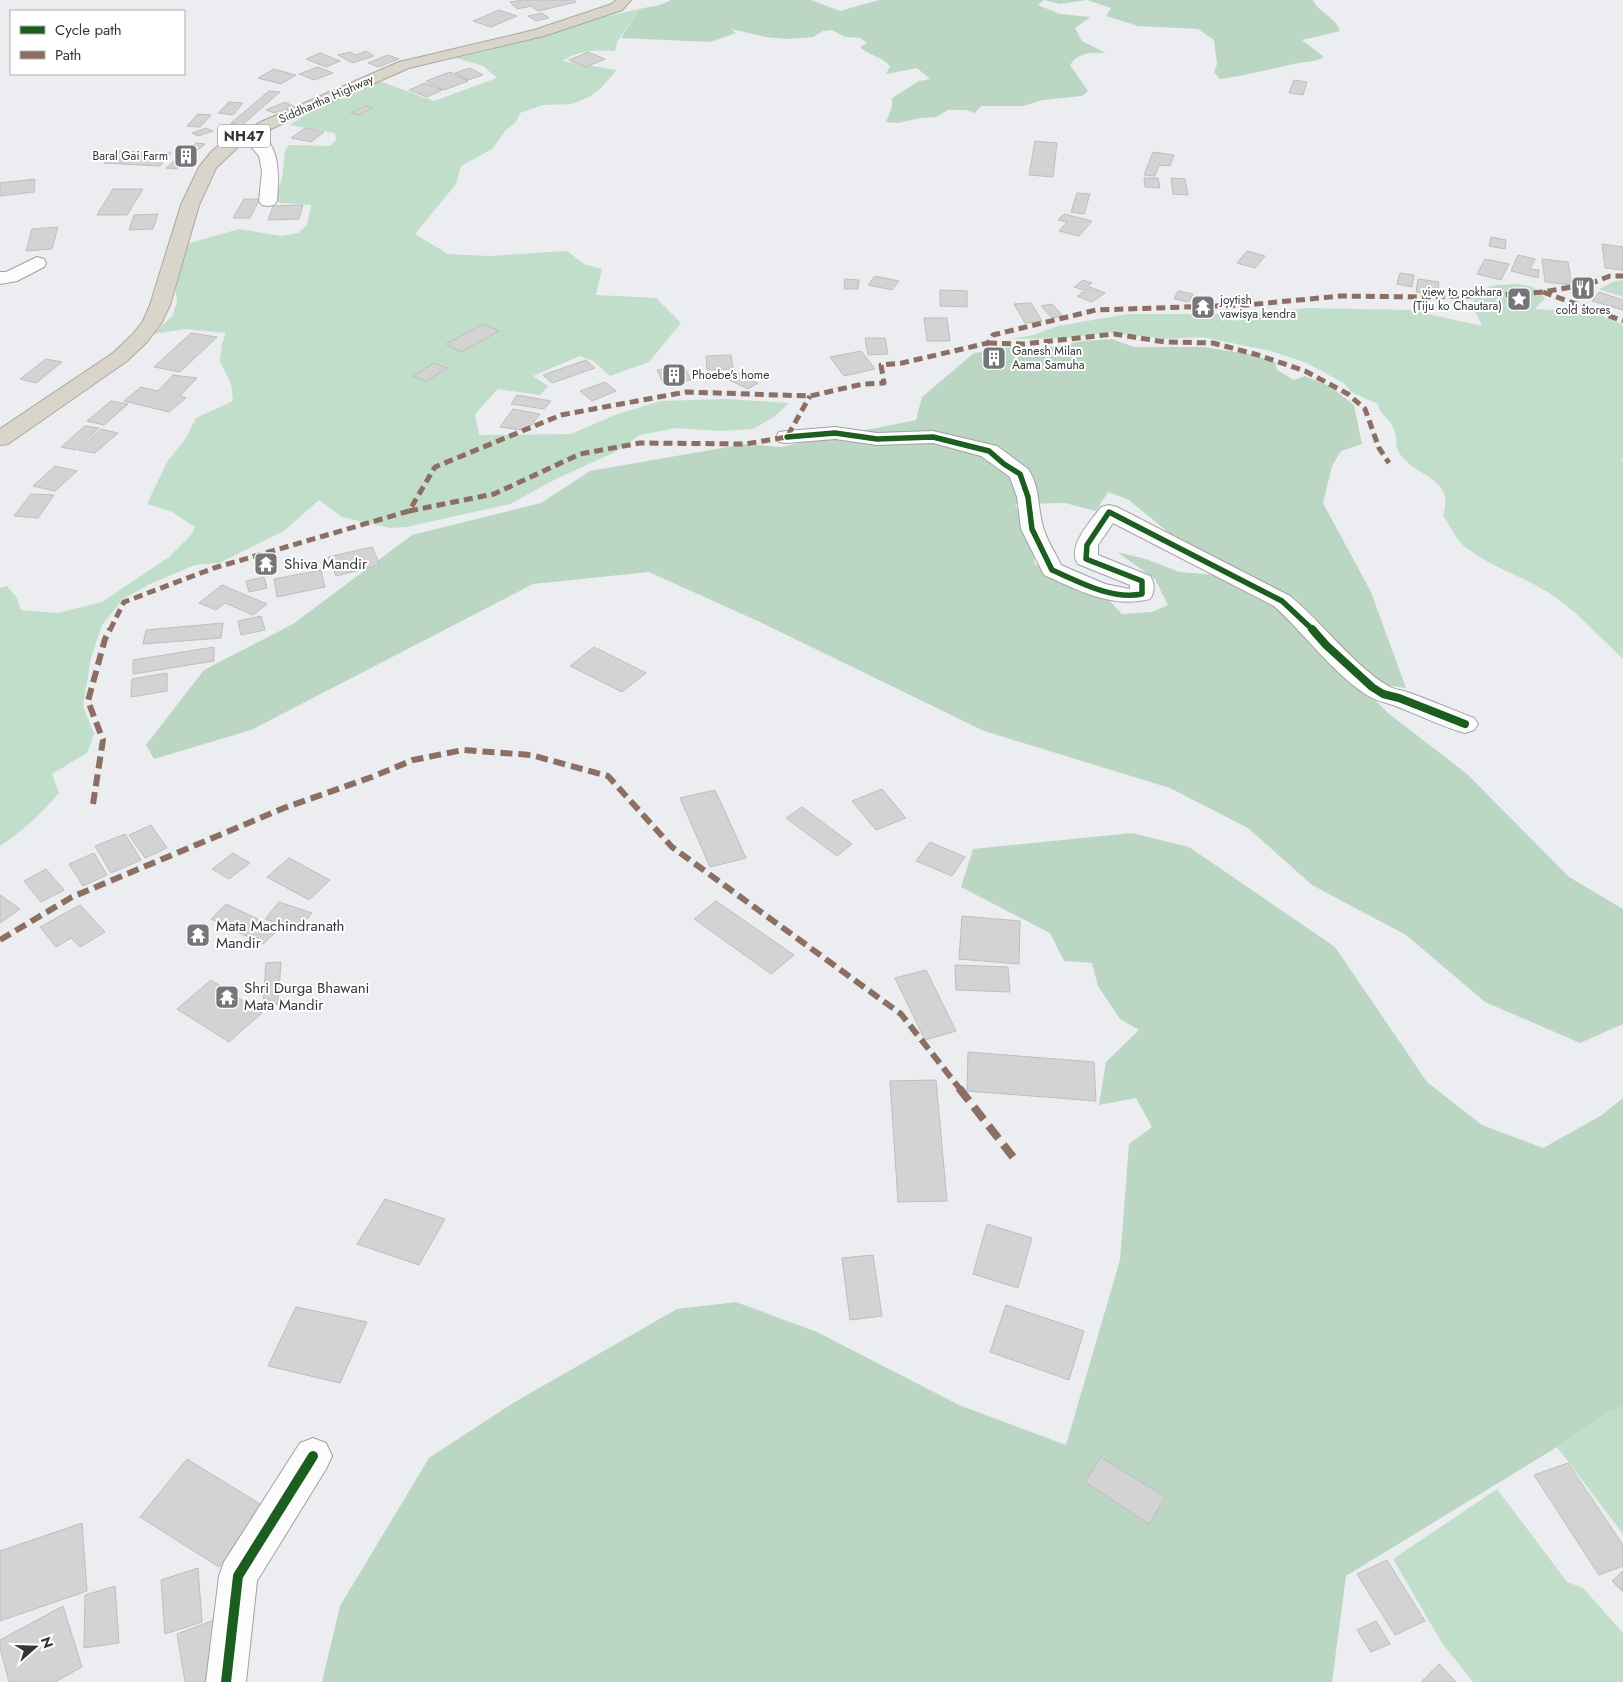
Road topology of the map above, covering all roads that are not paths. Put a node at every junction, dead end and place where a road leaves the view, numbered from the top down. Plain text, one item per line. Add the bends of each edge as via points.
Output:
1 (624, 0) edge
2 (248, 134) junction
3 (268, 201) dead end
4 (37, 263) dead end
5 (0, 278) edge
6 (787, 437) dead end
7 (0, 439) edge
8 (1465, 724) dead end
9 (313, 1456) dead end
10 (226, 1682) edge

1 - 2 highway, Siddhartha Highway / NH47 via 617,7 539,33 404,65
2 - 3 street via 260,142 271,159
2 - 7 highway, Siddhartha Highway / NH47 via 218,155 208,167 190,205 160,305 140,338 120,357
4 - 5 street via 10,277
6 - 8 street via 835,433 877,440 933,437 989,451 1020,474 1028,497 1032,528 1052,570 1119,596 1142,594 1142,581 1086,559 1087,545 1109,512 1282,601 1303,618 1326,645 1383,694
9 - 10 street via 238,1576

